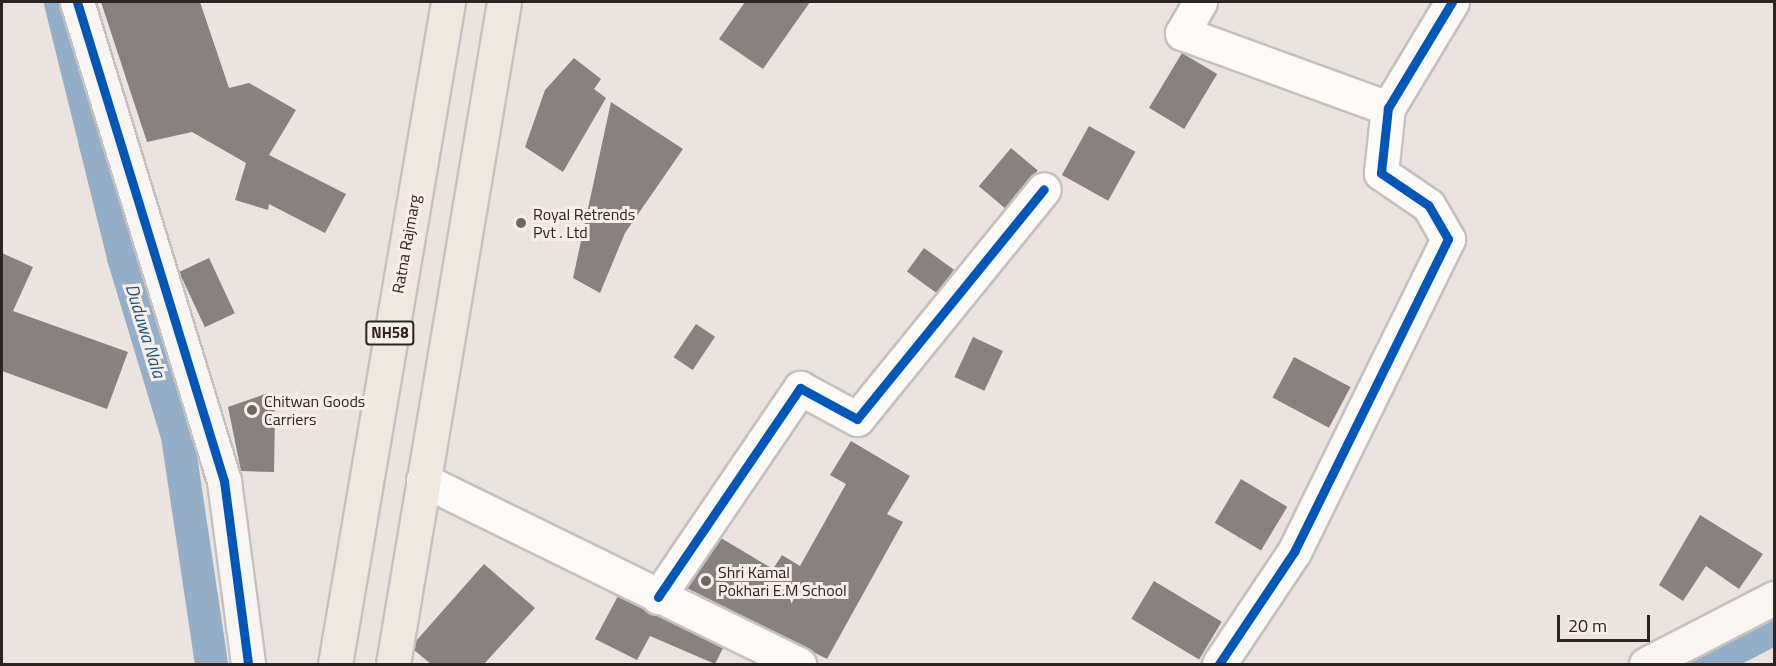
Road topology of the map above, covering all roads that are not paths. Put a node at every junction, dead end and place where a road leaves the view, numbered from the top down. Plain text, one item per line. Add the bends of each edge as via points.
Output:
1 (78, 2) edge
2 (448, 2) edge
3 (504, 2) edge
4 (1200, 2) edge
5 (1452, 2) edge
6 (1388, 108) junction
7 (1044, 189) dead end
8 (423, 480) junction
9 (658, 597) junction
10 (1774, 598) edge
11 (248, 664) edge
12 (335, 664) edge
13 (393, 664) edge
14 (799, 664) edge
15 (1219, 664) edge
16 (1646, 664) edge

1 - 11 street via 224,481
2 - 12 highway, Ratna Rajmarg / NH58
3 - 8 highway
4 - 6 street via 1182,33
5 - 6 street
6 - 15 street via 1381,173 1428,205 1448,239 1294,552
7 - 9 street via 857,419 800,388
8 - 9 street
8 - 13 highway
9 - 14 street
10 - 16 street

